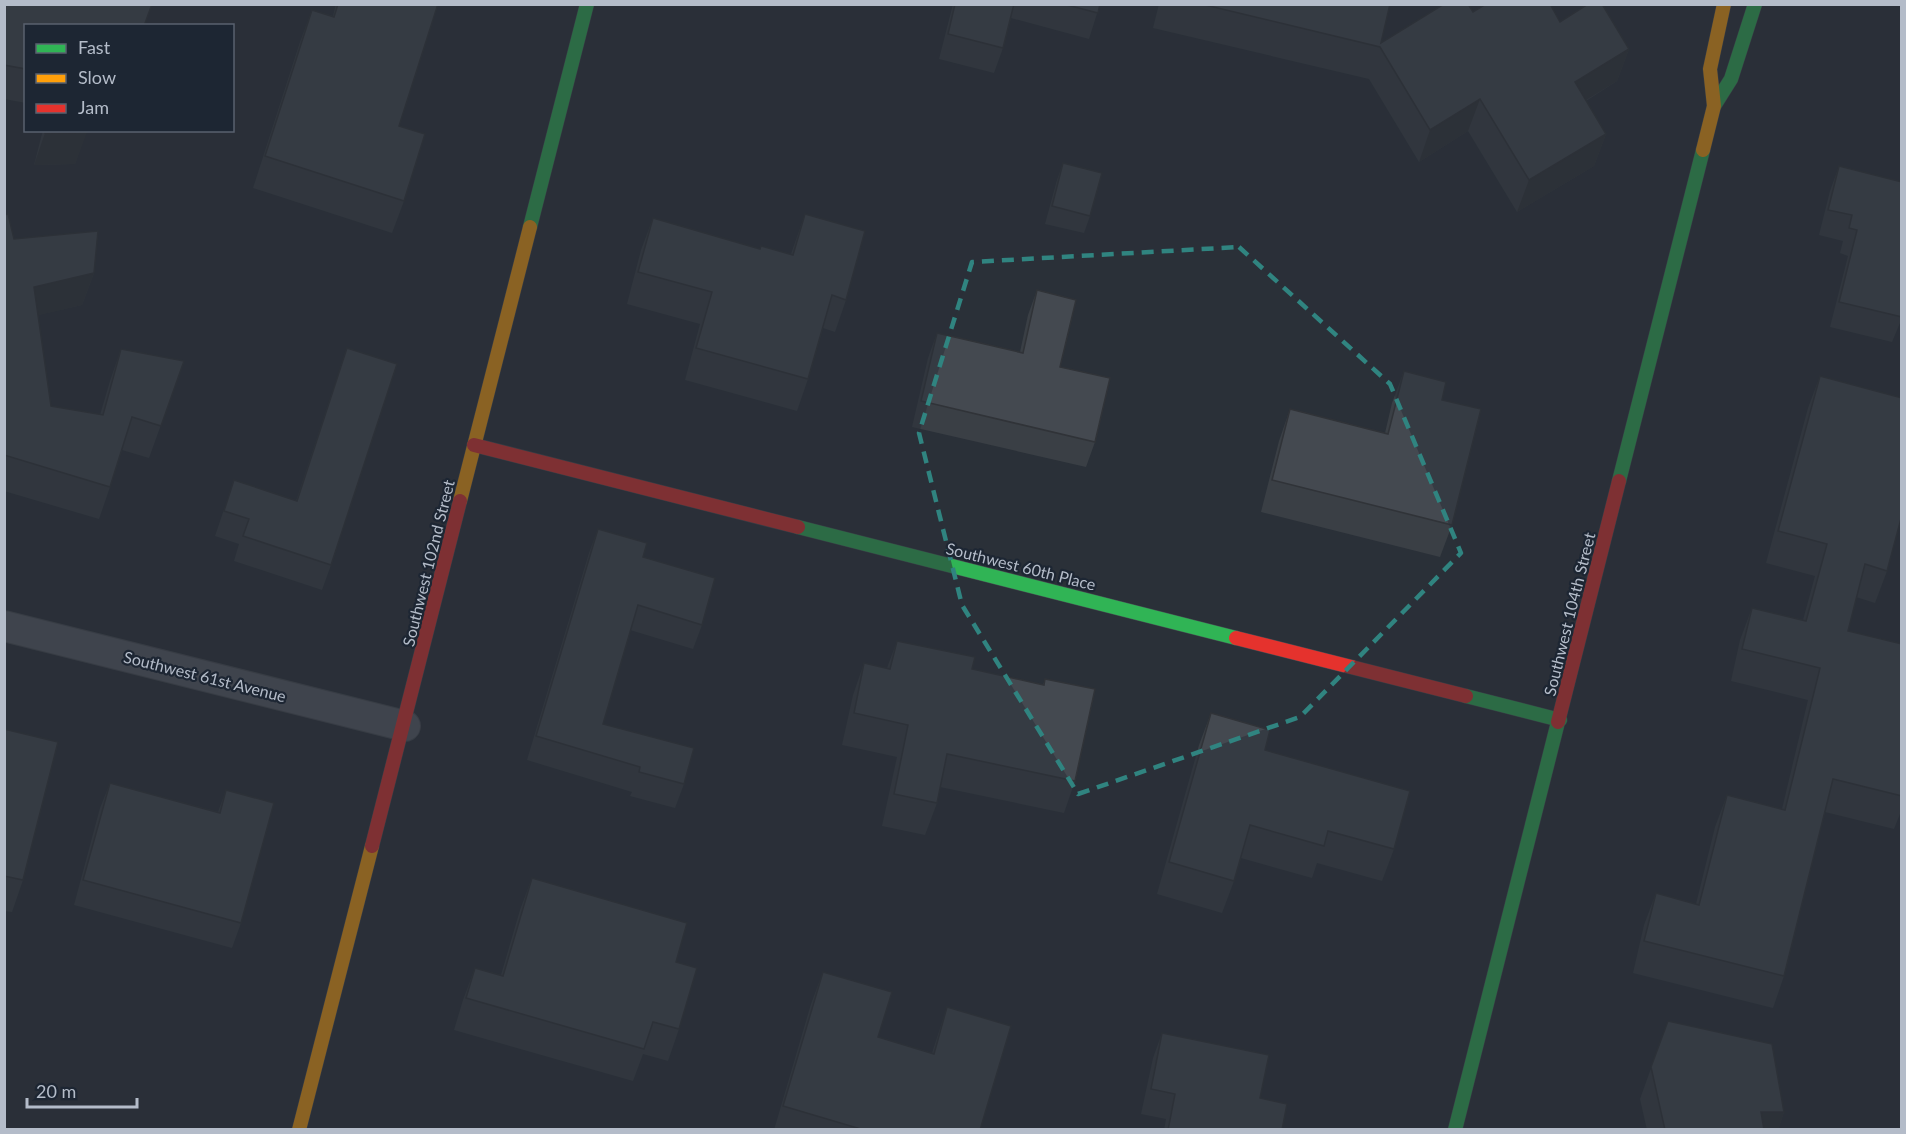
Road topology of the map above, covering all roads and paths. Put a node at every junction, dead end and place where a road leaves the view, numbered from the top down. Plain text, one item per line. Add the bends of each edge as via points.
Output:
1 (587, 4) edge
2 (1724, 4) edge
3 (1755, 4) edge
4 (1714, 106) junction
5 (474, 445) junction
6 (4, 626) edge
7 (1560, 720) junction
8 (405, 726) junction
9 (299, 1130) edge
10 (1455, 1130) edge

1 - 5 street, Southwest 102nd Street
2 - 4 street, Southwest 104th Street via 1710,69
3 - 4 street, Southwest 104th Street via 1731,79
4 - 7 street, Southwest 104th Street
5 - 7 street, Southwest 60th Place
5 - 8 street, Southwest 102nd Street
6 - 8 street, Southwest 61st Avenue
7 - 10 street, Southwest 104th Street
8 - 9 street, Southwest 102nd Street

